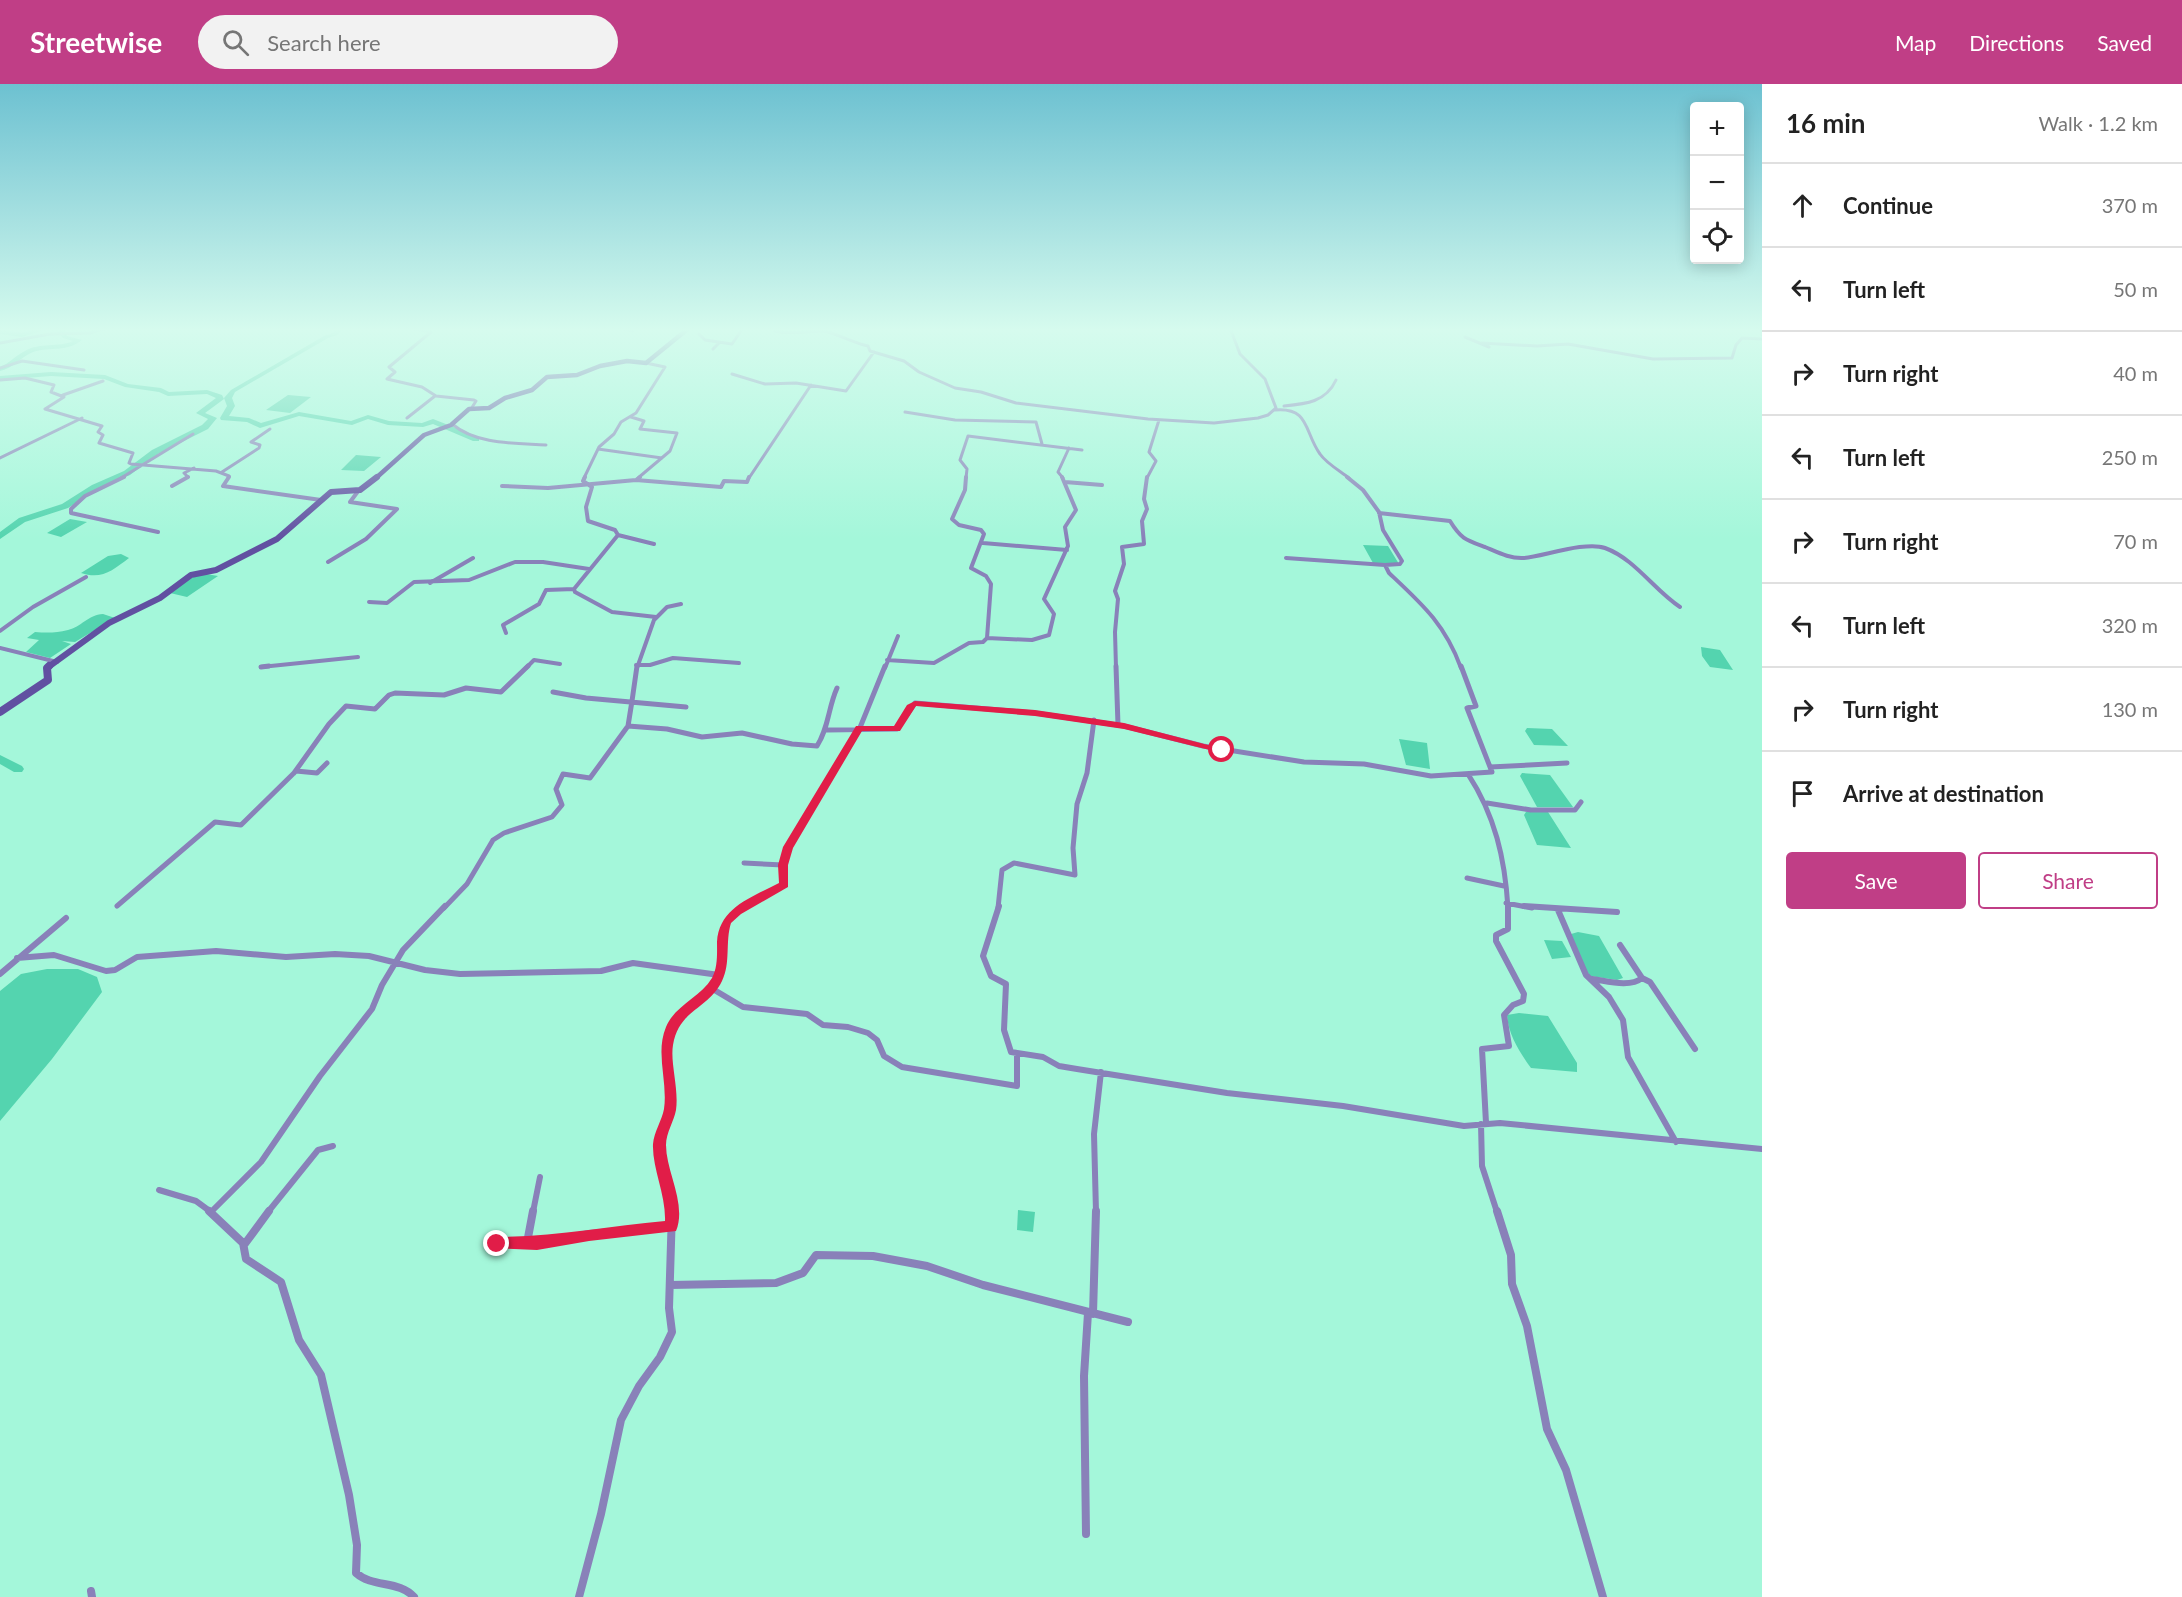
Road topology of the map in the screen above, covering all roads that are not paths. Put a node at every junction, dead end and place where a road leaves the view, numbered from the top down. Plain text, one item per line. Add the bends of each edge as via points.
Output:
1 (63, 399) edge
2 (432, 399) edge
3 (460, 399) edge
4 (504, 399) edge
5 (647, 399) edge
6 (801, 399) edge
7 (998, 399) edge
8 (1272, 399) edge
9 (1323, 399) edge
10 (471, 409) junction
11 (1275, 409) junction
12 (905, 412) dead end
13 (631, 417) junction
14 (82, 418) junction
15 (407, 418) dead end
16 (1159, 420) junction
17 (449, 425) junction
18 (270, 429) dead end
19 (193, 434) dead end
20 (1042, 444) junction
21 (546, 445) dead end
22 (1069, 448) junction
23 (598, 449) junction
24 (1082, 450) dead end
25 (0, 458) edge
26 (662, 458) junction
27 (135, 465) joint
28 (142, 466) junction
29 (194, 468) junction
30 (222, 472) junction
31 (636, 480) junction
32 (1065, 482) junction
33 (586, 484) junction
34 (1102, 485) dead end
35 (172, 486) dead end
36 (502, 486) dead end
37 (359, 490) junction
38 (321, 500) junction
39 (1379, 513) junction
40 (158, 532) dead end
41 (618, 535) junction
42 (982, 543) junction
43 (654, 544) dead end
44 (1067, 550) junction
45 (473, 558) dead end
46 (1286, 558) dead end
47 (328, 562) dead end
48 (1385, 565) junction
49 (589, 569) junction
50 (86, 577) dead end
51 (430, 584) junction
52 (574, 589) junction
53 (369, 602) dead end
54 (681, 604) dead end
55 (1680, 608) dead end
56 (656, 617) junction
57 (0, 631) edge
58 (507, 633) dead end
59 (898, 636) dead end
60 (987, 638) junction
61 (0, 648) edge
62 (358, 657) dead end
63 (887, 660) junction
64 (57, 662) junction
65 (739, 663) dead end
66 (560, 664) dead end
67 (636, 665) junction
68 (261, 667) dead end
69 (837, 688) dead end
70 (553, 692) dead end
71 (632, 701) junction
72 (686, 707) dead end
73 (0, 712) edge
74 (1094, 721) junction
75 (1118, 725) junction
76 (627, 726) junction
77 (860, 728) junction
78 (827, 730) junction
79 (327, 763) dead end
80 (1567, 763) dead end
81 (1490, 767) junction
82 (294, 772) junction
83 (1468, 774) junction
84 (1581, 802) dead end
85 (1487, 803) junction
86 (744, 863) dead end
87 (783, 865) junction
88 (1467, 878) dead end
89 (1504, 886) junction
90 (1506, 903) junction
91 (117, 906) dead end
92 (1558, 910) junction
93 (1617, 912) dead end
94 (66, 918) dead end
95 (1620, 945) dead end
96 (17, 958) junction
97 (395, 962) junction
98 (0, 974) edge
99 (719, 975) junction
100 (1642, 978) junction
101 (1592, 979) junction
102 (711, 988) junction
103 (1695, 1049) dead end
104 (1017, 1053) junction
105 (1101, 1072) junction
106 (1484, 1123) junction
107 (1676, 1142) junction
108 (333, 1146) dead end
109 (1762, 1149) edge
110 (540, 1177) dead end
111 (159, 1191) dead end
112 (211, 1212) junction
113 (672, 1227) junction
114 (527, 1243) junction
115 (244, 1245) junction
116 (493, 1248) dead end
117 (670, 1285) junction
118 (1091, 1313) junction
119 (1128, 1322) dead end
120 (1086, 1534) dead end
121 (414, 1597) edge
122 (579, 1597) edge
123 (1604, 1597) edge

1 - 14 street via 45,410
2 - 15 street
3 - 10 street via 476,401
4 - 10 street via 489,408
5 - 13 street
6 - 31 street via 759,458 747,482 724,481 721,487
7 - 16 street
8 - 11 street
9 - 11 street
10 - 17 street
11 - 16 street via 1258,418 1227,423
11 - 39 street via 1297,412 1320,454 1363,490
12 - 20 street via 955,420 1036,422
13 - 23 street via 621,422
13 - 26 street via 644,421 640,429 677,433 670,451
14 - 25 street
14 - 27 street via 103,426 98,431 103,434 99,443 132,452 129,463
16 - 75 street via 1149,452 1156,461 1146,479 1144,544 1122,547 1124,564 1116,588
17 - 21 street via 472,436
17 - 37 street via 424,435
18 - 30 street via 251,442 259,447
19 - 28 street
20 - 22 street
20 - 42 street via 968,436 960,460 967,469 966,486 952,519 959,525 981,530 985,536
22 - 24 street
22 - 32 street via 1058,472
23 - 26 street
23 - 33 street via 584,478
26 - 31 street
27 - 28 street
28 - 29 street
28 - 40 street via 76,502 70,513
29 - 30 street
29 - 35 street via 184,473 188,477
30 - 38 street via 229,476 223,486
31 - 33 street
32 - 34 street
32 - 44 street via 1076,507 1065,527
33 - 36 street via 548,488
33 - 41 street via 592,487 586,507 589,522 615,530
37 - 38 street via 335,490
37 - 47 street via 350,502 397,508 366,539
38 - 64 street via 278,539 216,570 191,575 162,597 109,623
39 - 48 street via 1383,530 1402,561
39 - 55 street via 1450,521 1461,538 1509,557 1604,547 1638,569
41 - 43 street
41 - 49 street
42 - 44 street
42 - 60 street via 971,568 986,576 991,584
44 - 60 street via 1044,599 1054,614 1049,635 1024,640
45 - 51 street
46 - 48 street
48 - 81 street via 1396,582 1428,610 1456,647 1476,705 1467,708
49 - 51 street via 516,562 493,567 476,578
49 - 52 street
50 - 57 street
51 - 53 street via 412,582 385,604
52 - 56 street via 612,612
52 - 58 street via 546,590 539,604 503,625
54 - 56 street via 667,607
56 - 67 street
59 - 63 street
60 - 63 street via 956,649 934,663
61 - 64 street
62 - 68 street
63 - 77 street
64 - 73 street via 47,670 48,680
65 - 67 street via 673,658
66 - 82 street via 534,660 501,692 466,688 444,696 395,693 375,709 346,706
67 - 71 street
69 - 78 street via 829,706
70 - 71 street via 597,701
71 - 72 street
71 - 76 street
74 - 75 street
74 - 77 street via 915,703 897,729
74 - 104 street via 1087,773 1077,804 1075,875 1022,863 1002,870 997,916 983,956 991,976 1006,984 1004,1030 1011,1052
75 - 83 street via 1203,746 1290,760 1358,763 1431,776
76 - 78 street via 702,737 742,733 812,746 819,745
76 - 97 street via 590,778 563,774 556,789 562,805 557,813 493,840 467,884
77 - 78 street
77 - 87 street via 797,831
79 - 82 street via 318,772
80 - 81 street
81 - 83 street via 1492,772
82 - 91 street via 241,825 215,822
83 - 85 street
84 - 85 street via 1575,810 1531,810
85 - 89 street via 1494,822
86 - 87 street
87 - 99 street via 785,885 737,911 727,921
88 - 89 street
89 - 90 street
90 - 92 street
90 - 106 street via 1508,929 1496,935 1496,941 1524,994 1523,1000 1504,1013 1509,1046 1482,1049
92 - 93 street
92 - 101 street via 1574,955
94 - 96 street
95 - 100 street
96 - 97 street via 54,955 106,971 137,957 216,951 286,957 356,955
96 - 98 street
97 - 99 street via 460,974 601,971 633,963
97 - 112 street via 372,1009 261,1162
99 - 102 street
100 - 101 street via 1617,983
100 - 103 street via 1650,982
101 - 107 street via 1623,1020 1628,1057
102 - 104 street via 743,1006 807,1014 823,1025 868,1033 877,1040 884,1056 902,1067 1017,1086
102 - 113 street via 678,1016 668,1040 670,1099 659,1144
104 - 105 street via 1043,1057 1059,1066
105 - 106 street via 1464,1126
105 - 118 street via 1094,1134 1097,1180
106 - 107 street
106 - 123 street via 1482,1166 1511,1255 1512,1284 1527,1326 1541,1406 1566,1470
107 - 109 street
108 - 115 street via 323,1147 310,1159
110 - 114 street
111 - 112 street via 196,1201
112 - 115 street
113 - 114 street
113 - 117 street
114 - 116 street via 500,1242
115 - 121 street via 246,1259 281,1282 299,1340 321,1375 349,1495 357,1545 356,1573 370,1581 404,1588
117 - 118 street via 722,1287 779,1281 804,1273 816,1255 843,1254 927,1266
117 - 122 street via 672,1332 621,1420 602,1514
118 - 119 street
118 - 120 street via 1083,1376

